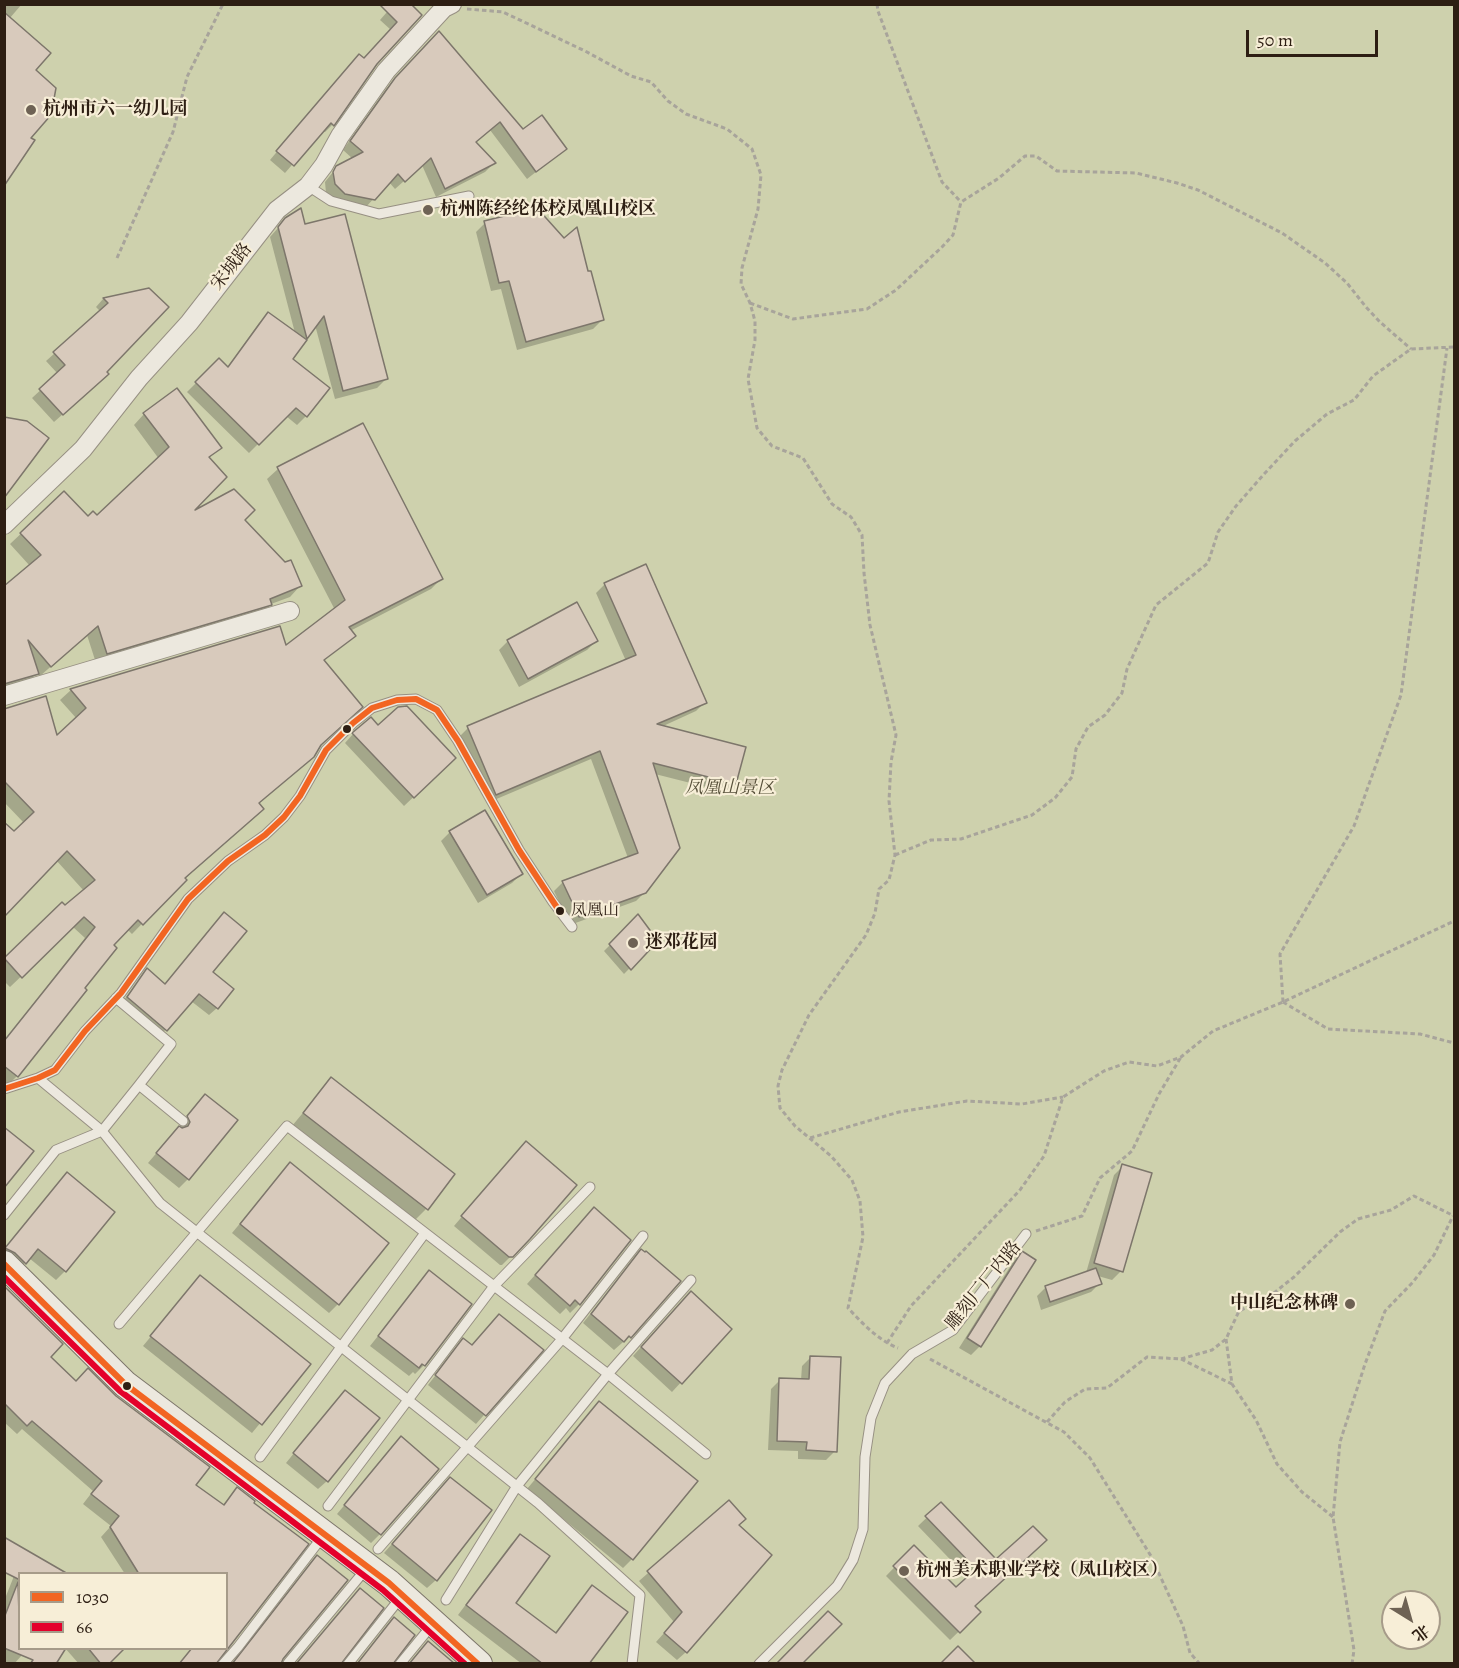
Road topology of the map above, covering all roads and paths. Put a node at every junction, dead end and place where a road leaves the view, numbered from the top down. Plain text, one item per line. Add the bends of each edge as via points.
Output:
1 (223, 4) edge
2 (877, 4) edge
3 (448, 6) edge
4 (308, 186) junction
5 (469, 196) dead end
6 (961, 202) junction
7 (117, 258) dead end
8 (750, 303) junction
9 (1455, 347) edge
10 (1447, 348) junction
11 (1411, 349) junction
12 (4, 525) edge
13 (290, 611) dead end
14 (4, 696) edge
15 (895, 855) junction
16 (1455, 921) edge
17 (572, 927) dead end
18 (116, 998) junction
19 (1283, 1002) junction
20 (1455, 1044) edge
21 (1181, 1057) junction
22 (38, 1078) junction
23 (140, 1085) junction
24 (4, 1089) edge
25 (1063, 1097) junction
26 (183, 1121) dead end
27 (102, 1131) junction
28 (810, 1138) junction
29 (590, 1187) dead end
30 (4, 1215) edge
31 (1454, 1215) edge
32 (196, 1232) junction
33 (425, 1233) junction
34 (1026, 1234) joint
35 (643, 1236) dead end
36 (4, 1264) edge
37 (691, 1280) dead end
38 (494, 1286) junction
39 (119, 1324) dead end
40 (562, 1339) junction
41 (1226, 1339) junction
42 (887, 1344) junction
43 (341, 1347) junction
44 (912, 1354) junction
45 (1180, 1359) junction
46 (608, 1374) junction
47 (1232, 1384) junction
48 (408, 1400) junction
49 (1047, 1422) junction
50 (468, 1447) junction
51 (706, 1454) dead end
52 (260, 1456) dead end
53 (517, 1486) junction
54 (328, 1506) dead end
55 (1333, 1517) junction
56 (324, 1534) junction
57 (373, 1558) junction
58 (402, 1596) junction
59 (446, 1599) dead end
60 (433, 1623) junction
61 (469, 1660) edge
62 (288, 1663) edge
63 (223, 1664) edge
64 (348, 1664) edge
65 (400, 1664) edge
66 (632, 1664) edge
67 (759, 1664) edge
68 (1200, 1664) edge
69 (1352, 1664) edge

1 - 7 path via 187,77 173,132
2 - 6 path via 942,182
3 - 4 street, 宋城路 via 386,71
3 - 8 path via 502,12 631,76 651,82 686,114 727,129 752,149 761,175 758,208 742,267 741,284
4 - 5 lane via 331,201 379,214
4 - 12 street, 宋城路 via 277,210 83,449
6 - 8 path via 952,235 942,247 896,290 867,309 793,319
6 - 11 path via 1026,156 1036,156 1057,171 1136,173 1177,183 1282,233 1347,283 1366,308
8 - 15 path via 755,340 748,380 757,428 772,446 803,458 832,504 851,517 862,535 870,625 896,735 890,801
9 - 10 path
10 - 11 path
10 - 19 path via 1401,695 1354,826 1280,954
11 - 15 path via 1372,376 1354,400 1327,414 1295,441 1236,506 1218,532 1208,563 1156,605 1127,669 1122,693 1105,715 1088,727 1076,749 1072,777 1056,798 1032,815 961,839 931,840
13 - 14 street
15 - 28 path via 889,880 879,889 876,913 866,935 809,1015 782,1070 778,1086 780,1108
16 - 19 path
17 - 18 lane via 519,850 437,710 416,699 397,700 372,708 326,750 284,817 188,899
18 - 22 lane via 55,1070
18 - 23 lane via 171,1044
19 - 20 path via 1328,1029 1420,1034
19 - 21 path via 1213,1032
21 - 25 path via 1157,1066 1129,1062 1104,1071
21 - 34 path via 1132,1151 1100,1178 1082,1216
22 - 24 lane
22 - 27 lane
23 - 26 lane
23 - 27 lane
25 - 28 path via 1022,1104 967,1101 899,1112
25 - 42 path via 1044,1156 1020,1190 911,1306
27 - 30 lane via 56,1150
27 - 32 lane via 160,1203
28 - 42 path via 852,1180 860,1201 863,1237 848,1308
29 - 38 lane
31 - 41 path via 1414,1196 1391,1210 1358,1219 1270,1296 1239,1311
31 - 55 path via 1434,1255 1385,1311 1340,1442
32 - 33 lane via 287,1126
32 - 39 lane
32 - 43 lane
33 - 38 lane
33 - 43 lane
34 - 44 lane, 雕刻厂厂内路 via 953,1330
35 - 40 lane
36 - 56 street via 125,1384
37 - 46 lane
38 - 40 lane
38 - 48 lane
40 - 46 lane
40 - 50 lane
41 - 45 path via 1212,1350
41 - 47 path
42 - 44 path
43 - 48 lane
43 - 52 lane
44 - 49 path via 933,1360
44 - 67 lane, 雕刻厂厂内路 via 885,1383 871,1418 865,1457 863,1529 853,1560 837,1586
45 - 47 path
45 - 49 path via 1147,1358 1107,1388 1085,1389 1075,1395
46 - 51 lane
46 - 53 lane
47 - 55 path via 1278,1464 1302,1492
48 - 50 lane
48 - 54 lane
49 - 68 path via 1064,1432 1090,1458 1151,1556 1183,1626 1190,1653
50 - 53 lane
50 - 57 lane
53 - 59 lane
53 - 66 lane via 640,1595
55 - 69 path via 1354,1650
56 - 57 street
56 - 63 lane
57 - 58 street
57 - 62 lane
58 - 60 street
58 - 64 lane
60 - 61 street
60 - 65 lane

